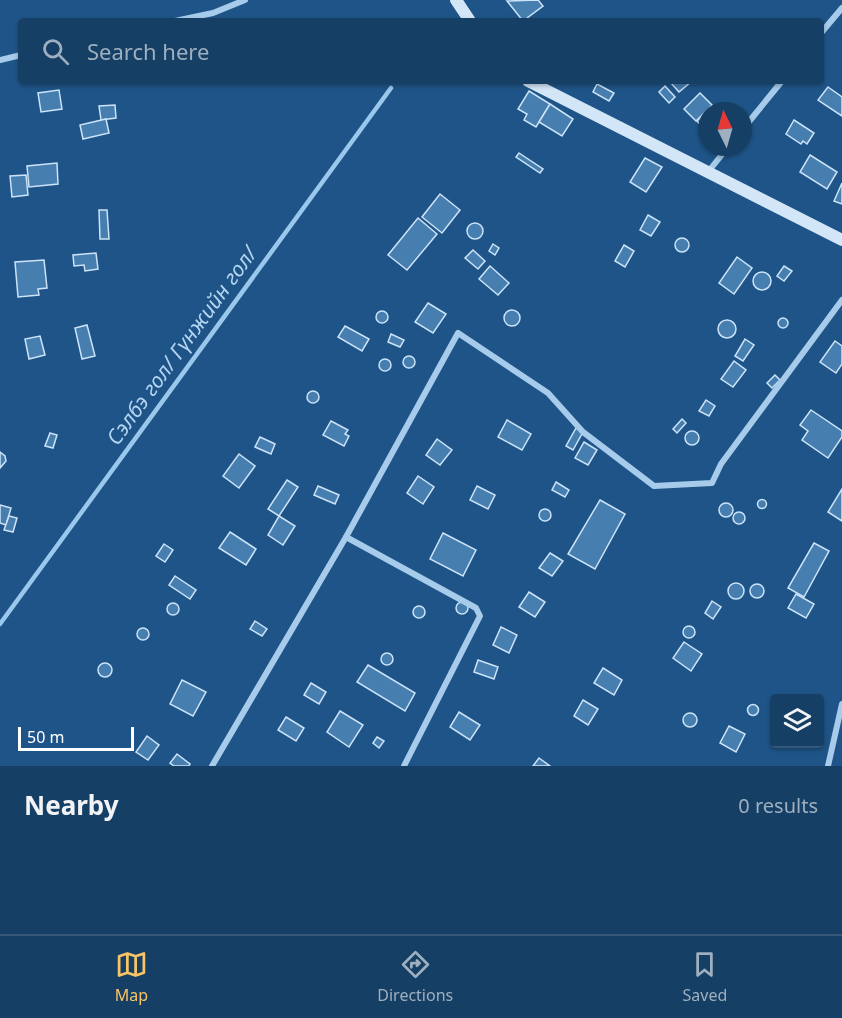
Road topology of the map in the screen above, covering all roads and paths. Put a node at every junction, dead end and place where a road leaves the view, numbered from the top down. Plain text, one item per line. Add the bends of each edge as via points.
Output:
1 (245, 0) edge
2 (456, 0) edge
3 (842, 8) edge
4 (189, 18) edge
5 (468, 18) edge
6 (824, 29) edge
7 (18, 56) edge
8 (0, 60) edge
9 (534, 84) edge
10 (780, 84) edge
11 (752, 118) edge
12 (721, 156) edge
13 (708, 172) junction
14 (842, 240) edge
15 (842, 300) edge
16 (346, 537) junction
17 (842, 704) edge
18 (212, 766) edge
19 (404, 766) edge
20 (828, 766) edge

1 - 4 street
2 - 5 main road
3 - 6 street
7 - 8 street
9 - 13 main road
10 - 11 street
12 - 13 street
13 - 14 main road
15 - 16 street via 721,464 712,483 654,486 583,432 548,393 458,333
16 - 18 street
16 - 19 street via 476,608 480,616
17 - 20 street

